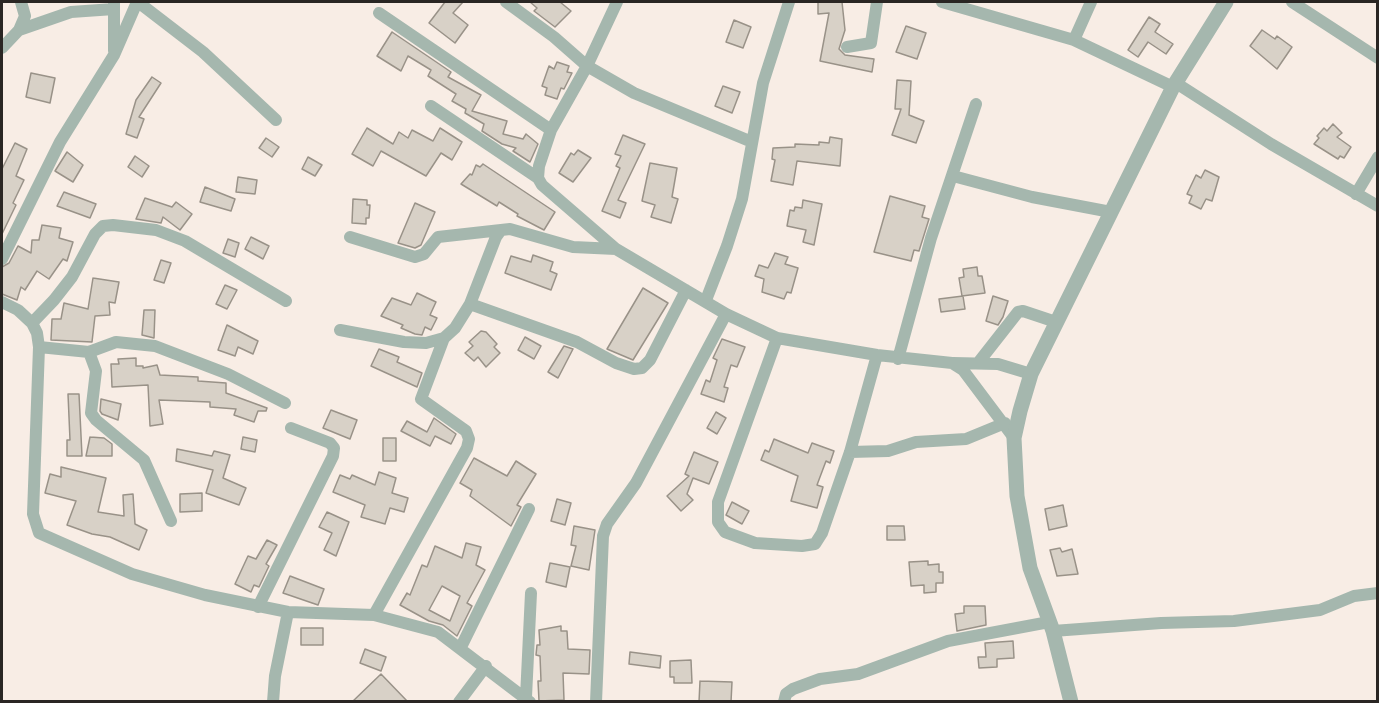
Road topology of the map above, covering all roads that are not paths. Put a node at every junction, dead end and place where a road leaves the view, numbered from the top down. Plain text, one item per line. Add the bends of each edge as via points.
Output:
1 (21, 2) edge
2 (138, 2) edge
3 (506, 2) edge
4 (617, 2) edge
5 (789, 2) edge
6 (877, 2) edge
7 (942, 2) edge
8 (1091, 2) edge
9 (1223, 2) edge
10 (1292, 2) edge
11 (114, 5) edge
12 (379, 12) dead end
13 (19, 30) junction
14 (1074, 40) junction
15 (847, 47) dead end
16 (2, 48) edge
17 (114, 55) junction
18 (1377, 58) edge
19 (587, 66) junction
20 (1174, 85) junction
21 (976, 105) dead end
22 (431, 106) dead end
23 (276, 120) dead end
24 (551, 130) junction
25 (752, 142) junction
26 (1377, 157) edge
27 (953, 176) junction
28 (538, 178) junction
29 (1356, 194) junction
30 (1377, 206) edge
31 (1111, 212) junction
32 (501, 230) junction
33 (350, 237) dead end
34 (616, 249) junction
35 (2, 258) edge
36 (686, 290) junction
37 (706, 300) junction
38 (286, 301) dead end
39 (2, 302) edge
40 (470, 304) junction
41 (726, 314) junction
42 (1056, 322) junction
43 (32, 323) junction
44 (340, 330) dead end
45 (444, 338) junction
46 (777, 338) junction
47 (39, 347) junction
48 (88, 352) junction
49 (877, 356) junction
50 (898, 359) junction
51 (952, 363) junction
52 (978, 363) junction
53 (1031, 374) junction
54 (285, 404) dead end
55 (1005, 423) junction
56 (291, 428) dead end
57 (1014, 438) junction
58 (850, 452) junction
59 (529, 509) dead end
60 (171, 521) dead end
61 (531, 593) dead end
62 (1377, 593) edge
63 (258, 607) junction
64 (288, 612) junction
65 (374, 615) junction
66 (1051, 626) junction
67 (461, 647) junction
68 (486, 666) junction
69 (528, 699) edge
70 (273, 702) edge
71 (459, 702) edge
72 (596, 702) edge
73 (784, 702) edge
74 (1071, 702) edge

1 - 13 street via 25,16
2 - 17 street
2 - 23 street via 203,52
3 - 19 street
4 - 19 street
5 - 25 street via 764,83
6 - 15 street via 874,39
7 - 14 street
8 - 14 street
9 - 20 street
10 - 18 street
11 - 13 street via 71,12
11 - 17 street
12 - 24 street
13 - 16 street
14 - 20 street
17 - 35 street via 60,142
19 - 24 street
19 - 25 street via 634,93
20 - 29 street
20 - 31 street
21 - 27 street
22 - 28 street
24 - 28 street
25 - 37 street via 742,199
26 - 29 street
27 - 31 street
27 - 50 street via 931,238
28 - 34 street
29 - 30 street
31 - 42 street
32 - 33 street via 438,237 424,254 415,257
32 - 34 street via 510,229 573,247
32 - 40 street
34 - 36 street
36 - 37 street
36 - 40 street via 650,360 642,368 634,369 577,342
37 - 41 street
38 - 43 street via 185,241 156,230 113,225 103,226 95,234 72,277
39 - 43 street
40 - 45 street
41 - 46 street
41 - 72 street via 636,483 607,524 603,536
42 - 52 street via 1018,312
42 - 53 street
43 - 47 street
44 - 45 street via 404,342 426,343
45 - 65 street via 421,399 466,431 467,448
46 - 49 street
46 - 58 street via 718,502 718,522 725,532 755,543 815,544
47 - 48 street
47 - 63 street via 33,514 39,533 132,574
48 - 54 street via 117,342 155,346 228,374
48 - 60 street via 96,371 91,413 144,460
49 - 50 street
49 - 58 street
50 - 51 street
51 - 52 street
51 - 55 street via 963,370
52 - 53 street via 998,364
53 - 57 street
55 - 57 street
55 - 58 street via 956,441 916,442 879,452
56 - 63 street via 330,443 333,456
57 - 66 street via 1017,496 1030,568
59 - 67 street
61 - 69 street
62 - 66 street via 1354,596 1320,609 1234,621
63 - 64 street
64 - 65 street
64 - 70 street
65 - 67 street via 438,632
66 - 73 street via 948,641 858,674 820,679 793,689
66 - 74 street
67 - 68 street
68 - 69 street
68 - 71 street

